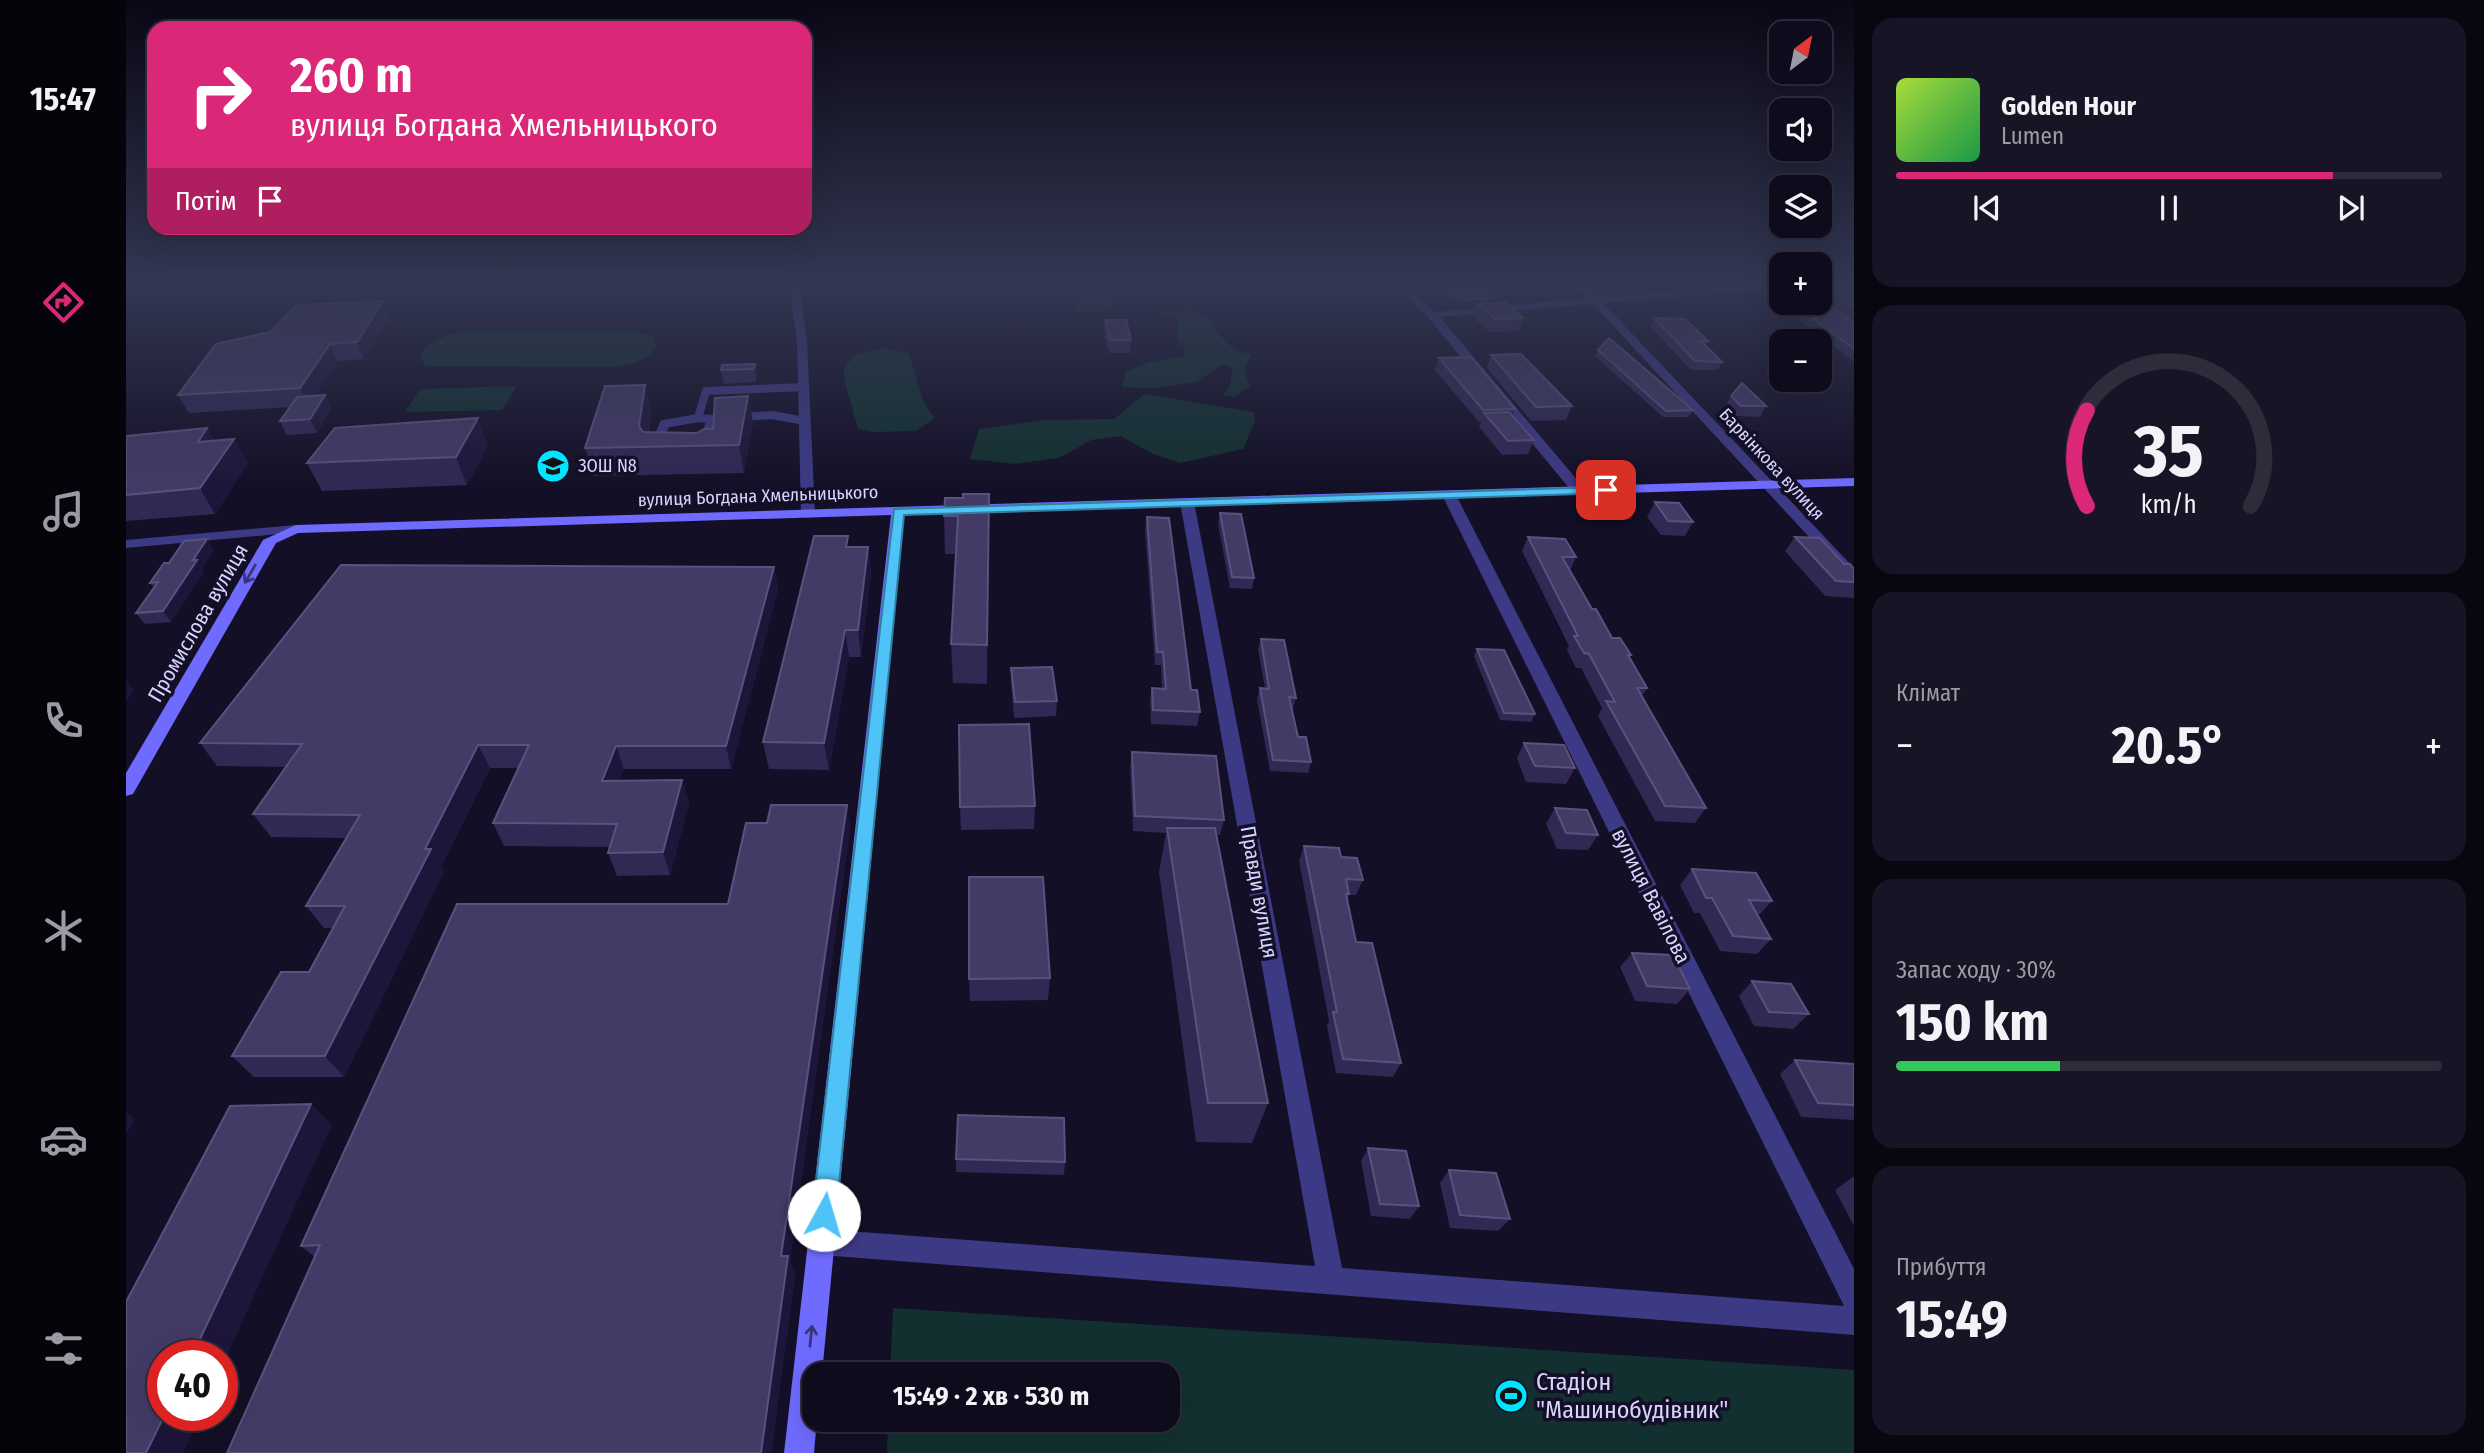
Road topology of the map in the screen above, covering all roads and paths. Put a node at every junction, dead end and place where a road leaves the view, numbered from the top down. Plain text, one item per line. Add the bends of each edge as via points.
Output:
1 (803, 353) edge
2 (1464, 353) edge
3 (1644, 353) edge
4 (804, 387) junction
5 (698, 418) junction
6 (712, 419) junction
7 (805, 421) junction
8 (666, 453) edge
9 (703, 453) edge
10 (1854, 482) edge
11 (1770, 486) junction
12 (1579, 491) junction
13 (1448, 495) junction
14 (1187, 502) junction
15 (898, 511) junction
16 (808, 514) junction
17 (296, 528) junction
18 (126, 544) edge
19 (1854, 577) edge
20 (126, 789) edge
21 (821, 1242) junction
22 (1331, 1281) junction
23 (1854, 1298) edge
24 (1854, 1321) edge
25 (799, 1453) edge

1 - 4 street
2 - 12 street
3 - 11 street, Барвінкова вулиця
4 - 5 lane via 706,391
4 - 7 street
5 - 6 lane
5 - 8 lane via 664,424 653,453
6 - 7 lane via 772,415
6 - 9 lane
7 - 16 street
10 - 11 street, вулиця Богдана Хмельницького
11 - 12 street, вулиця Богдана Хмельницького
11 - 19 street, Барвінкова вулиця
12 - 13 street, вулиця Богдана Хмельницького
13 - 14 street, вулиця Богдана Хмельницького
13 - 23 street, вулиця Вавілова
14 - 15 street, вулиця Богдана Хмельницького
14 - 22 street, Правди вулиця
15 - 16 street, вулиця Богдана Хмельницького
15 - 21 street
16 - 17 street, вулиця Богдана Хмельницького
17 - 18 street, вулиця Богдана Хмельницького
17 -> 20 street, Промислова вулиця via 270,540
21 - 22 street
25 -> 21 street
22 - 24 street

